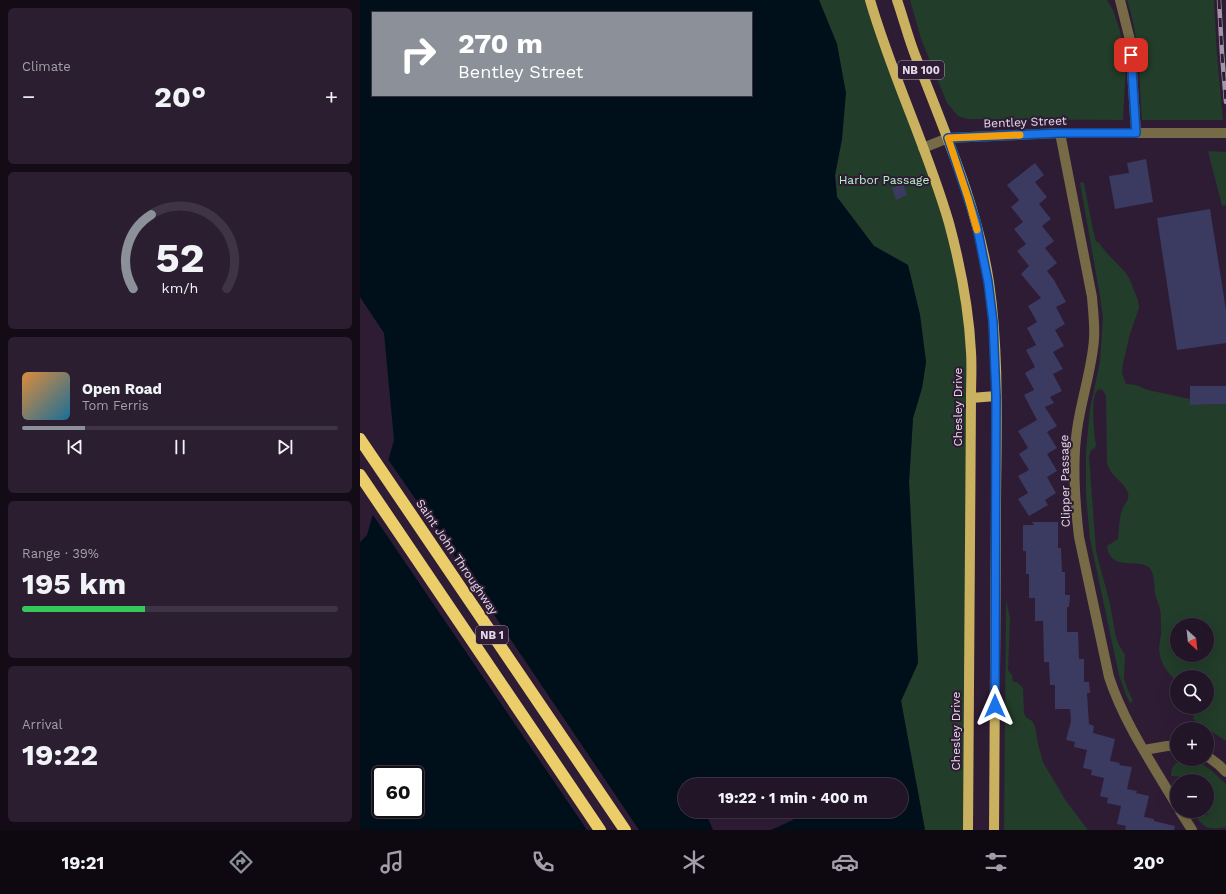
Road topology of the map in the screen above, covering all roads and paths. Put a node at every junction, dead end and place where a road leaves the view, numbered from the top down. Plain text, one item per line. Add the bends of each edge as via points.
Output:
1 (870, 0) edge
2 (897, 0) edge
3 (1120, 0) edge
4 (1060, 133) junction
5 (1136, 133) junction
6 (1226, 133) edge
7 (948, 138) junction
8 (923, 148) junction
9 (996, 396) junction
10 (971, 398) junction
11 (360, 439) edge
12 (360, 476) edge
13 (1170, 746) edge
14 (1144, 750) junction
15 (1214, 761) edge
16 (1226, 772) edge
17 (1170, 794) edge
18 (1184, 818) edge
19 (600, 830) edge
20 (625, 830) edge
21 (968, 830) edge
22 (994, 830) edge
23 (1192, 830) edge

1 - 8 main road, Chesley Drive / NB 100
2 - 7 main road, NB 100 via 916,58
3 - 5 street via 1130,40
4 - 5 street, Bentley Street
4 - 7 street, Bentley Street
4 - 14 street, Clipper Passage via 1094,317 1093,347 1075,450 1079,537 1109,678 1120,708
5 - 6 street, Bentley Street
7 - 8 street, Bentley Street
7 - 9 main road, NB 100 via 976,222 988,282 993,322
8 - 10 main road, Chesley Drive / NB 100 via 949,223 966,304 971,351
9 - 10 main road
9 - 22 main road, NB 100
10 - 21 main road, Chesley Drive / NB 100
11 - 20 highway, Saint John Throughway / NB 1
12 - 19 highway, NB 1
13 - 14 street
14 - 17 street, Clipper Passage
15 - 16 street
18 - 23 street

